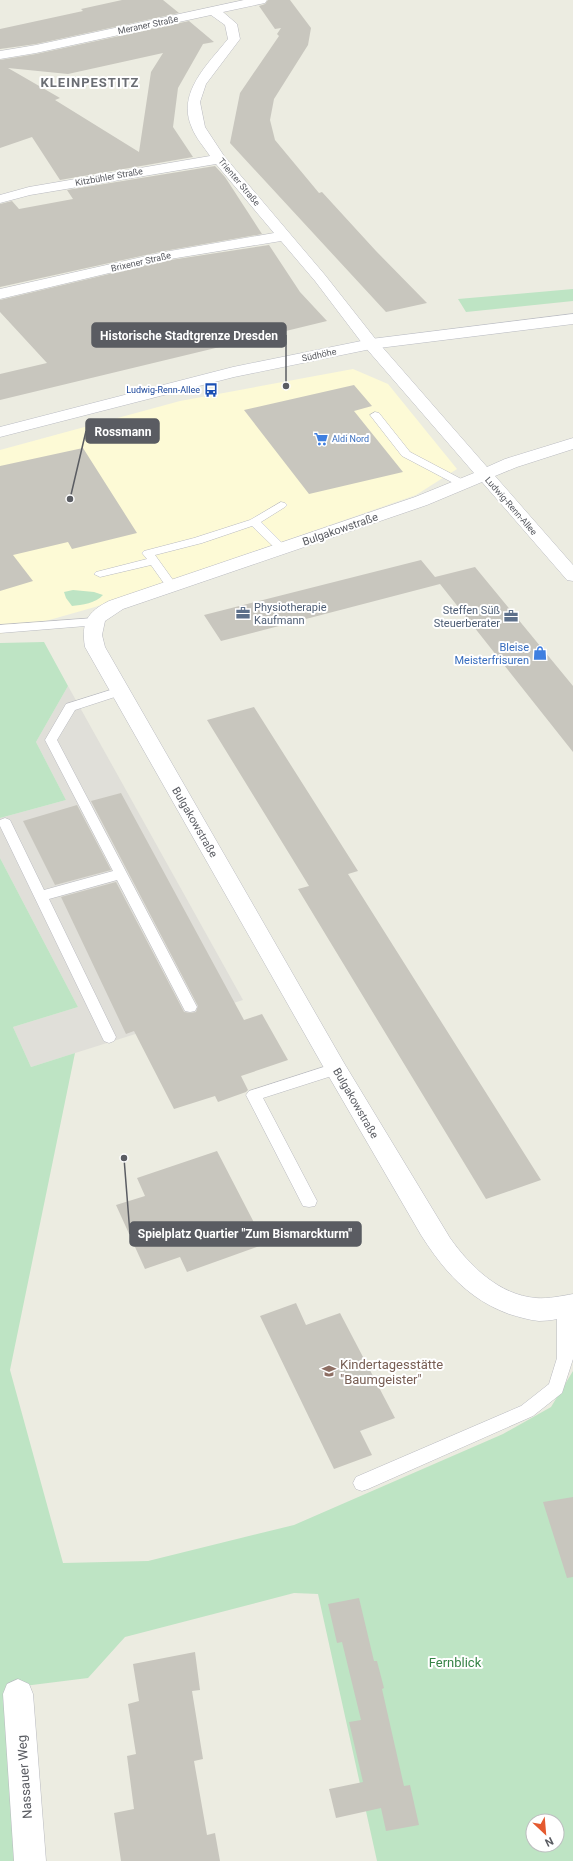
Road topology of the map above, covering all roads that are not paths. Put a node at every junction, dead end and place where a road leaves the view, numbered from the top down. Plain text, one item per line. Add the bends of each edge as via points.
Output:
1 (261, 0) edge
2 (213, 10) junction
3 (36, 49) junction
4 (0, 55) edge
5 (0, 59) edge
6 (219, 159) junction
7 (0, 199) edge
8 (284, 236) junction
9 (0, 294) edge
10 (573, 319) edge
11 (371, 344) junction
12 (375, 415) dead end
13 (0, 432) edge
14 (573, 443) edge
15 (483, 474) junction
16 (463, 484) junction
17 (281, 505) dead end
18 (254, 522) junction
19 (282, 549) junction
20 (153, 561) junction
21 (100, 574) dead end
22 (573, 576) edge
23 (172, 587) junction
24 (94, 622) junction
25 (0, 629) edge
26 (120, 691) junction
27 (5, 823) dead end
28 (121, 874) junction
29 (40, 896) junction
30 (190, 1007) dead end
31 (108, 1037) dead end
32 (336, 1069) junction
33 (309, 1202) dead end
34 (569, 1306) edge
35 (362, 1483) dead end
36 (18, 1694) dead end
37 (30, 1861) edge

1 - 2 street, Meraner Straße
2 - 3 street, Meraner Straße
2 - 6 street, Trienter Straße via 232,24 234,39 200,84 193,102 198,127
3 - 4 street, Meraner Straße
3 - 5 lane
6 - 7 street, Kitzbühler Straße via 29,191
6 - 8 street, Trienter Straße
8 - 9 street, Brixener Straße via 164,256
8 - 11 street, Trienter Straße
10 - 11 street, Südhöhe
11 - 13 street, Südhöhe via 234,372
11 - 15 street, Ludwig-Renn-Allee
12 - 16 lane via 406,454
14 - 15 street, Bulgakowstraße
15 - 16 street, Bulgakowstraße
15 - 22 street, Ludwig-Renn-Allee
16 - 19 street, Bulgakowstraße
17 - 18 lane
18 - 19 lane
18 - 20 lane via 198,541 148,554
19 - 23 street, Bulgakowstraße
20 - 21 lane
20 - 23 lane
23 - 24 street, Bulgakowstraße via 109,609 100,614
24 - 25 lane
24 - 26 street, Bulgakowstraße via 91,633 95,647
26 - 28 lane via 70,707 51,740
26 - 32 street, Bulgakowstraße
27 - 29 lane
28 - 29 lane
28 - 30 lane
29 - 31 lane
32 - 33 lane via 254,1096
32 - 34 street, Bulgakowstraße via 430,1228 463,1273 506,1302 534,1310
34 - 35 lane via 565,1358 556,1388 527,1411
36 - 37 street, Nassauer Weg

